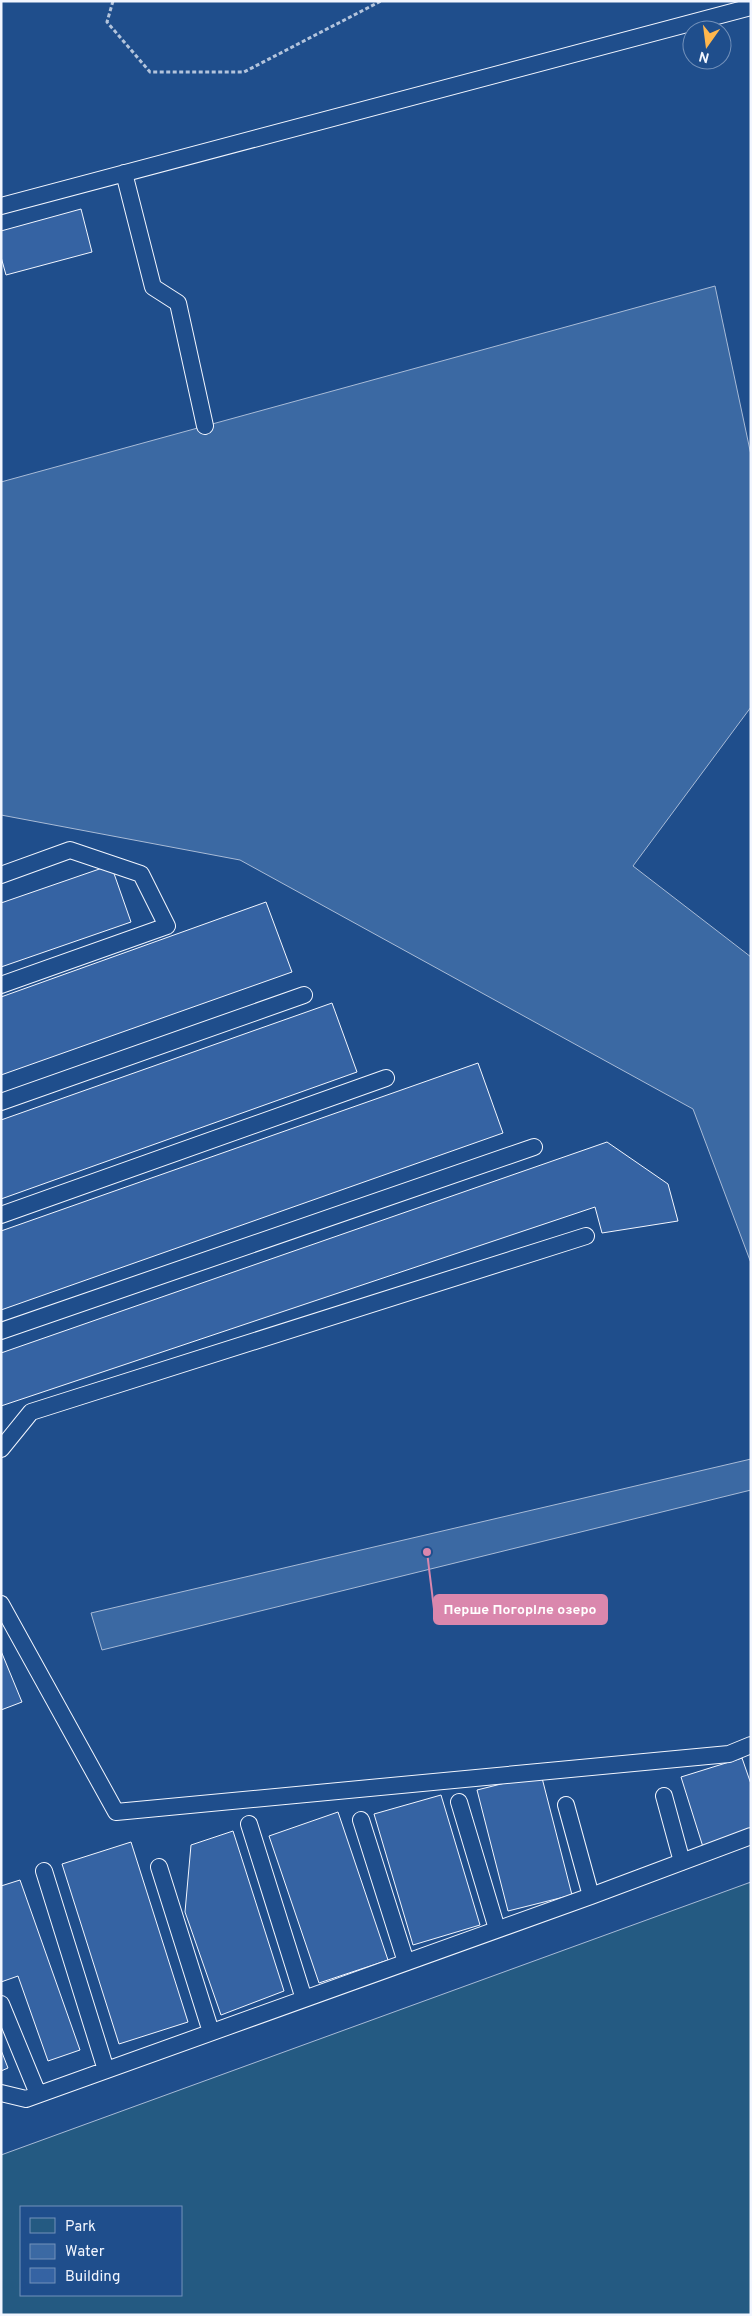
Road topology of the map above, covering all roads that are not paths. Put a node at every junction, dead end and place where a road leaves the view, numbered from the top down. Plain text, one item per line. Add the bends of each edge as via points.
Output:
1 (751, 7) edge
2 (124, 174) junction
3 (1, 206) edge
4 (205, 426) dead end
5 (1, 875) edge
6 (1, 984) edge
7 (304, 996) dead end
8 (386, 1078) dead end
9 (1, 1102) edge
10 (534, 1147) dead end
11 (1, 1215) edge
12 (586, 1236) dead end
13 (1, 1331) edge
14 (1, 1449) edge
15 (1, 1604) edge
16 (751, 1745) edge
17 (664, 1796) dead end
18 (459, 1802) dead end
19 (566, 1805) dead end
20 (361, 1820) dead end
21 (250, 1824) dead end
22 (751, 1836) edge
23 (682, 1862) junction
24 (159, 1867) dead end
25 (44, 1872) dead end
26 (591, 1896) junction
27 (497, 1929) junction
28 (406, 1962) junction
29 (304, 1999) junction
30 (1, 2004) edge
31 (211, 2032) junction
32 (106, 2070) junction
33 (1, 2093) edge
34 (38, 2094) junction

1 - 2 lane
2 - 3 lane
2 - 4 lane via 153,287 178,303
5 - 6 lane via 70,850 142,874 167,926
7 - 9 lane
8 - 11 lane
10 - 13 lane
12 - 14 lane via 31,1412
15 - 16 lane via 116,1812 729,1754
17 - 23 lane
18 - 27 lane
19 - 26 lane
20 - 28 lane
21 - 29 lane
22 - 23 lane
23 - 26 lane
24 - 31 lane
25 - 32 lane
26 - 27 lane
27 - 28 lane
28 - 29 lane
29 - 31 lane
30 - 34 lane
31 - 32 lane
32 - 34 lane
33 - 34 lane via 26,2099

